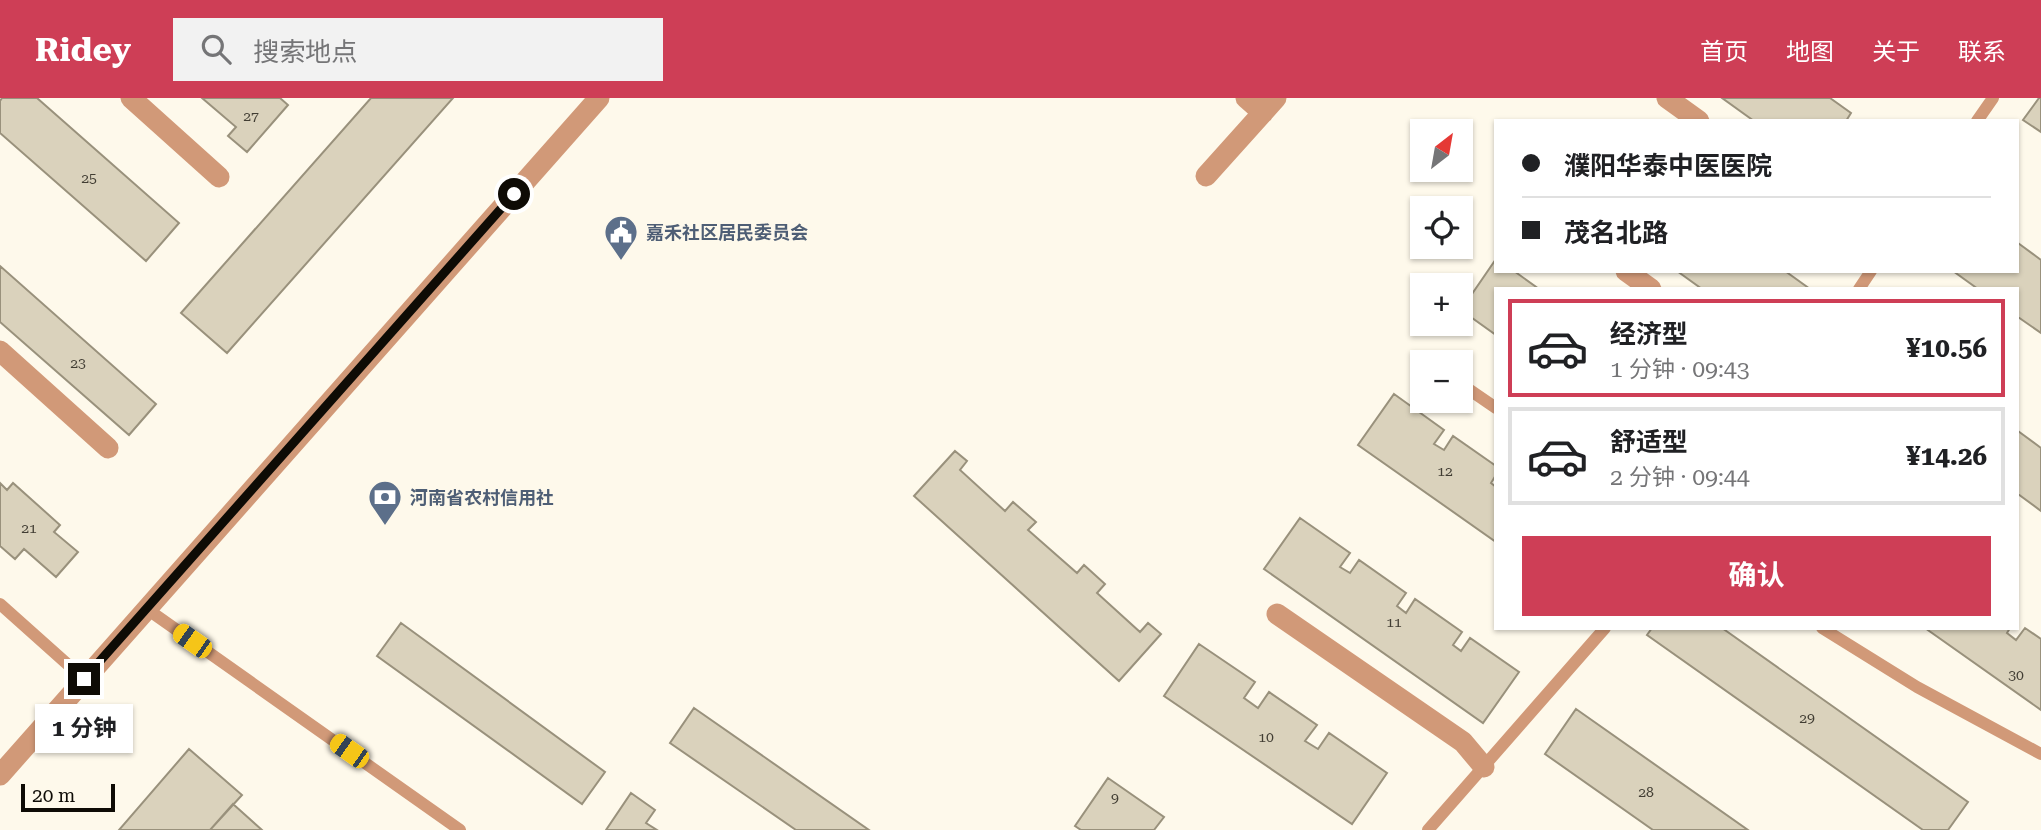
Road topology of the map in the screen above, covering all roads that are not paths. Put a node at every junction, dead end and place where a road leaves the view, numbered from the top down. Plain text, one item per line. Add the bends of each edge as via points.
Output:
1 (131, 98) edge
2 (599, 98) edge
3 (1245, 98) edge
4 (1667, 98) edge
5 (1993, 98) edge
6 (1269, 105) edge
7 (1696, 119) edge
8 (1978, 119) edge
9 (1206, 176) dead end
10 (219, 177) dead end
11 (1629, 273) edge
12 (1648, 287) edge
13 (0, 351) edge
14 (1473, 392) edge
15 (1494, 407) edge
16 (108, 448) dead end
17 (0, 604) edge
18 (146, 609) junction
19 (1277, 614) dead end
20 (1603, 630) edge
21 (1825, 630) edge
22 (84, 679) junction
23 (2041, 754) edge
24 (1483, 767) junction
25 (0, 775) edge
26 (460, 830) edge
27 (1428, 830) edge

1 - 10 street
2 - 18 street
3 - 6 street
4 - 7 street
5 - 8 lane
6 - 9 street
11 - 12 street
13 - 16 street
14 - 15 lane
17 - 22 lane
18 - 22 street
18 - 26 lane
19 - 24 street via 1463,742
20 - 24 lane
21 - 23 lane via 1917,687
22 - 25 street
24 - 27 lane

